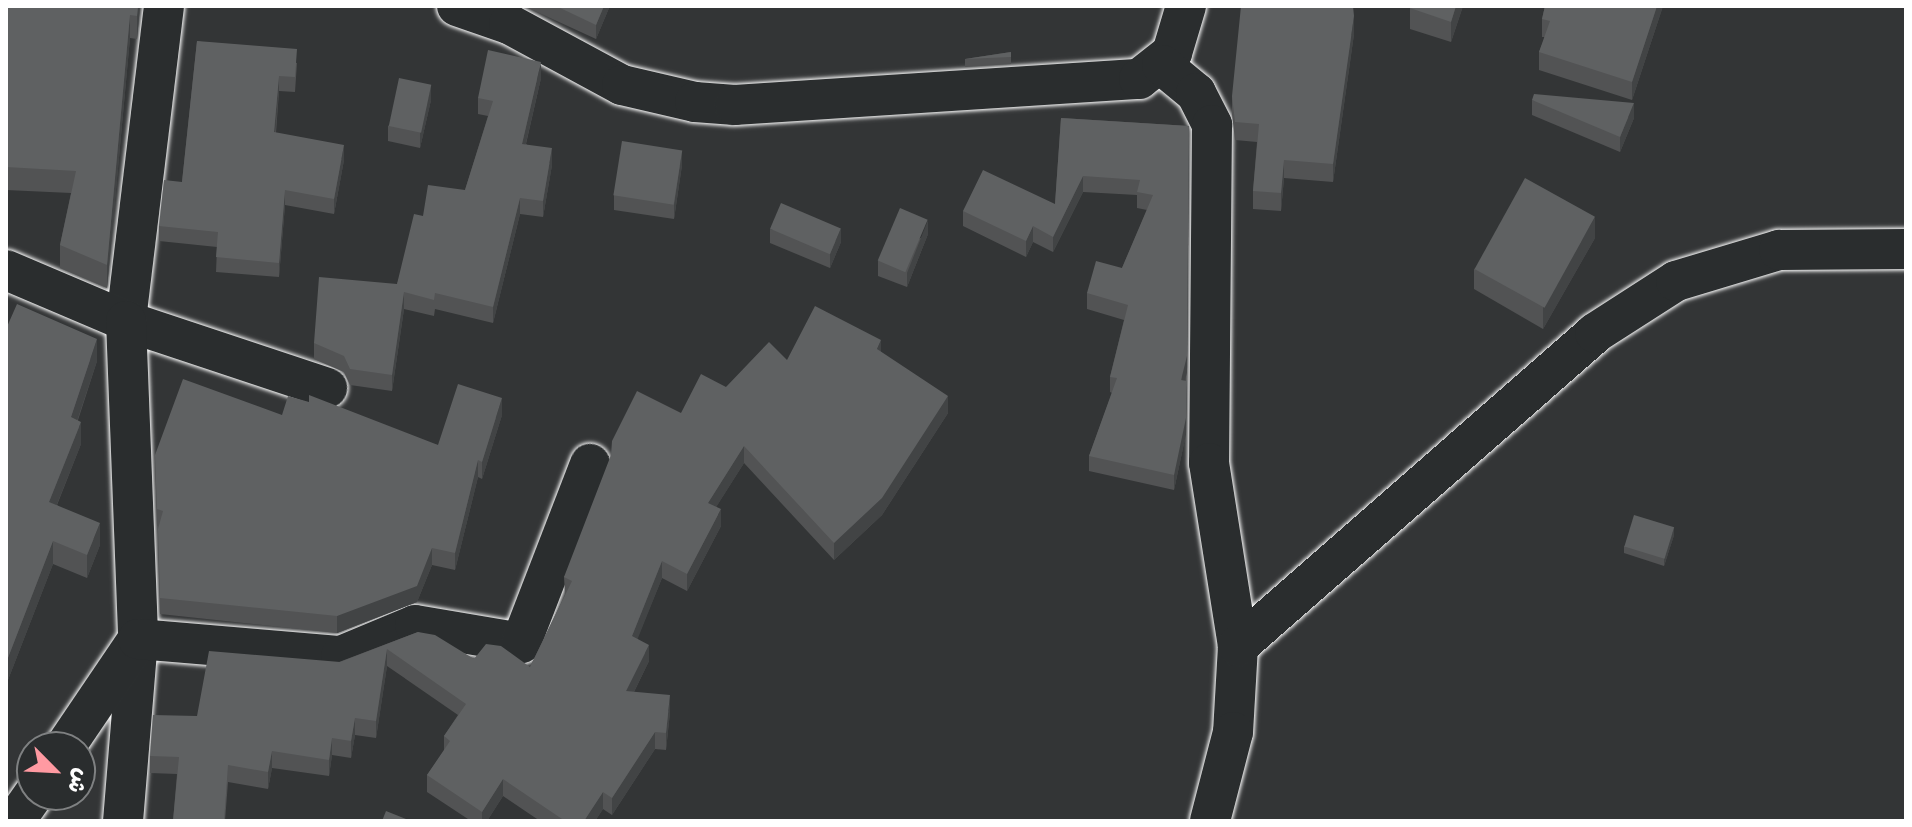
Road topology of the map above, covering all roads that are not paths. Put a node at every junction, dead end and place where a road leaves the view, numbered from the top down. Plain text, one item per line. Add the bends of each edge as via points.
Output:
1 (164, 6) edge
2 (457, 6) edge
3 (1186, 6) edge
4 (1162, 65) junction
5 (1906, 249) edge
6 (6, 270) edge
7 (126, 321) junction
8 (327, 388) dead end
9 (590, 464) dead end
10 (138, 639) junction
11 (1238, 646) junction
12 (76, 731) edge
13 (123, 821) edge
14 (1210, 821) edge

1 - 7 street
2 - 4 street via 509,24 622,85 695,102 735,105 1139,79
3 - 4 street via 1180,39
4 - 11 street via 1196,93 1212,125 1209,463
5 - 11 street via 1779,250 1676,281 1595,333
6 - 7 street
7 - 8 street
7 - 10 street
9 - 10 street via 521,643 415,625 341,656
10 - 12 street
10 - 13 street
11 - 14 street via 1233,732

